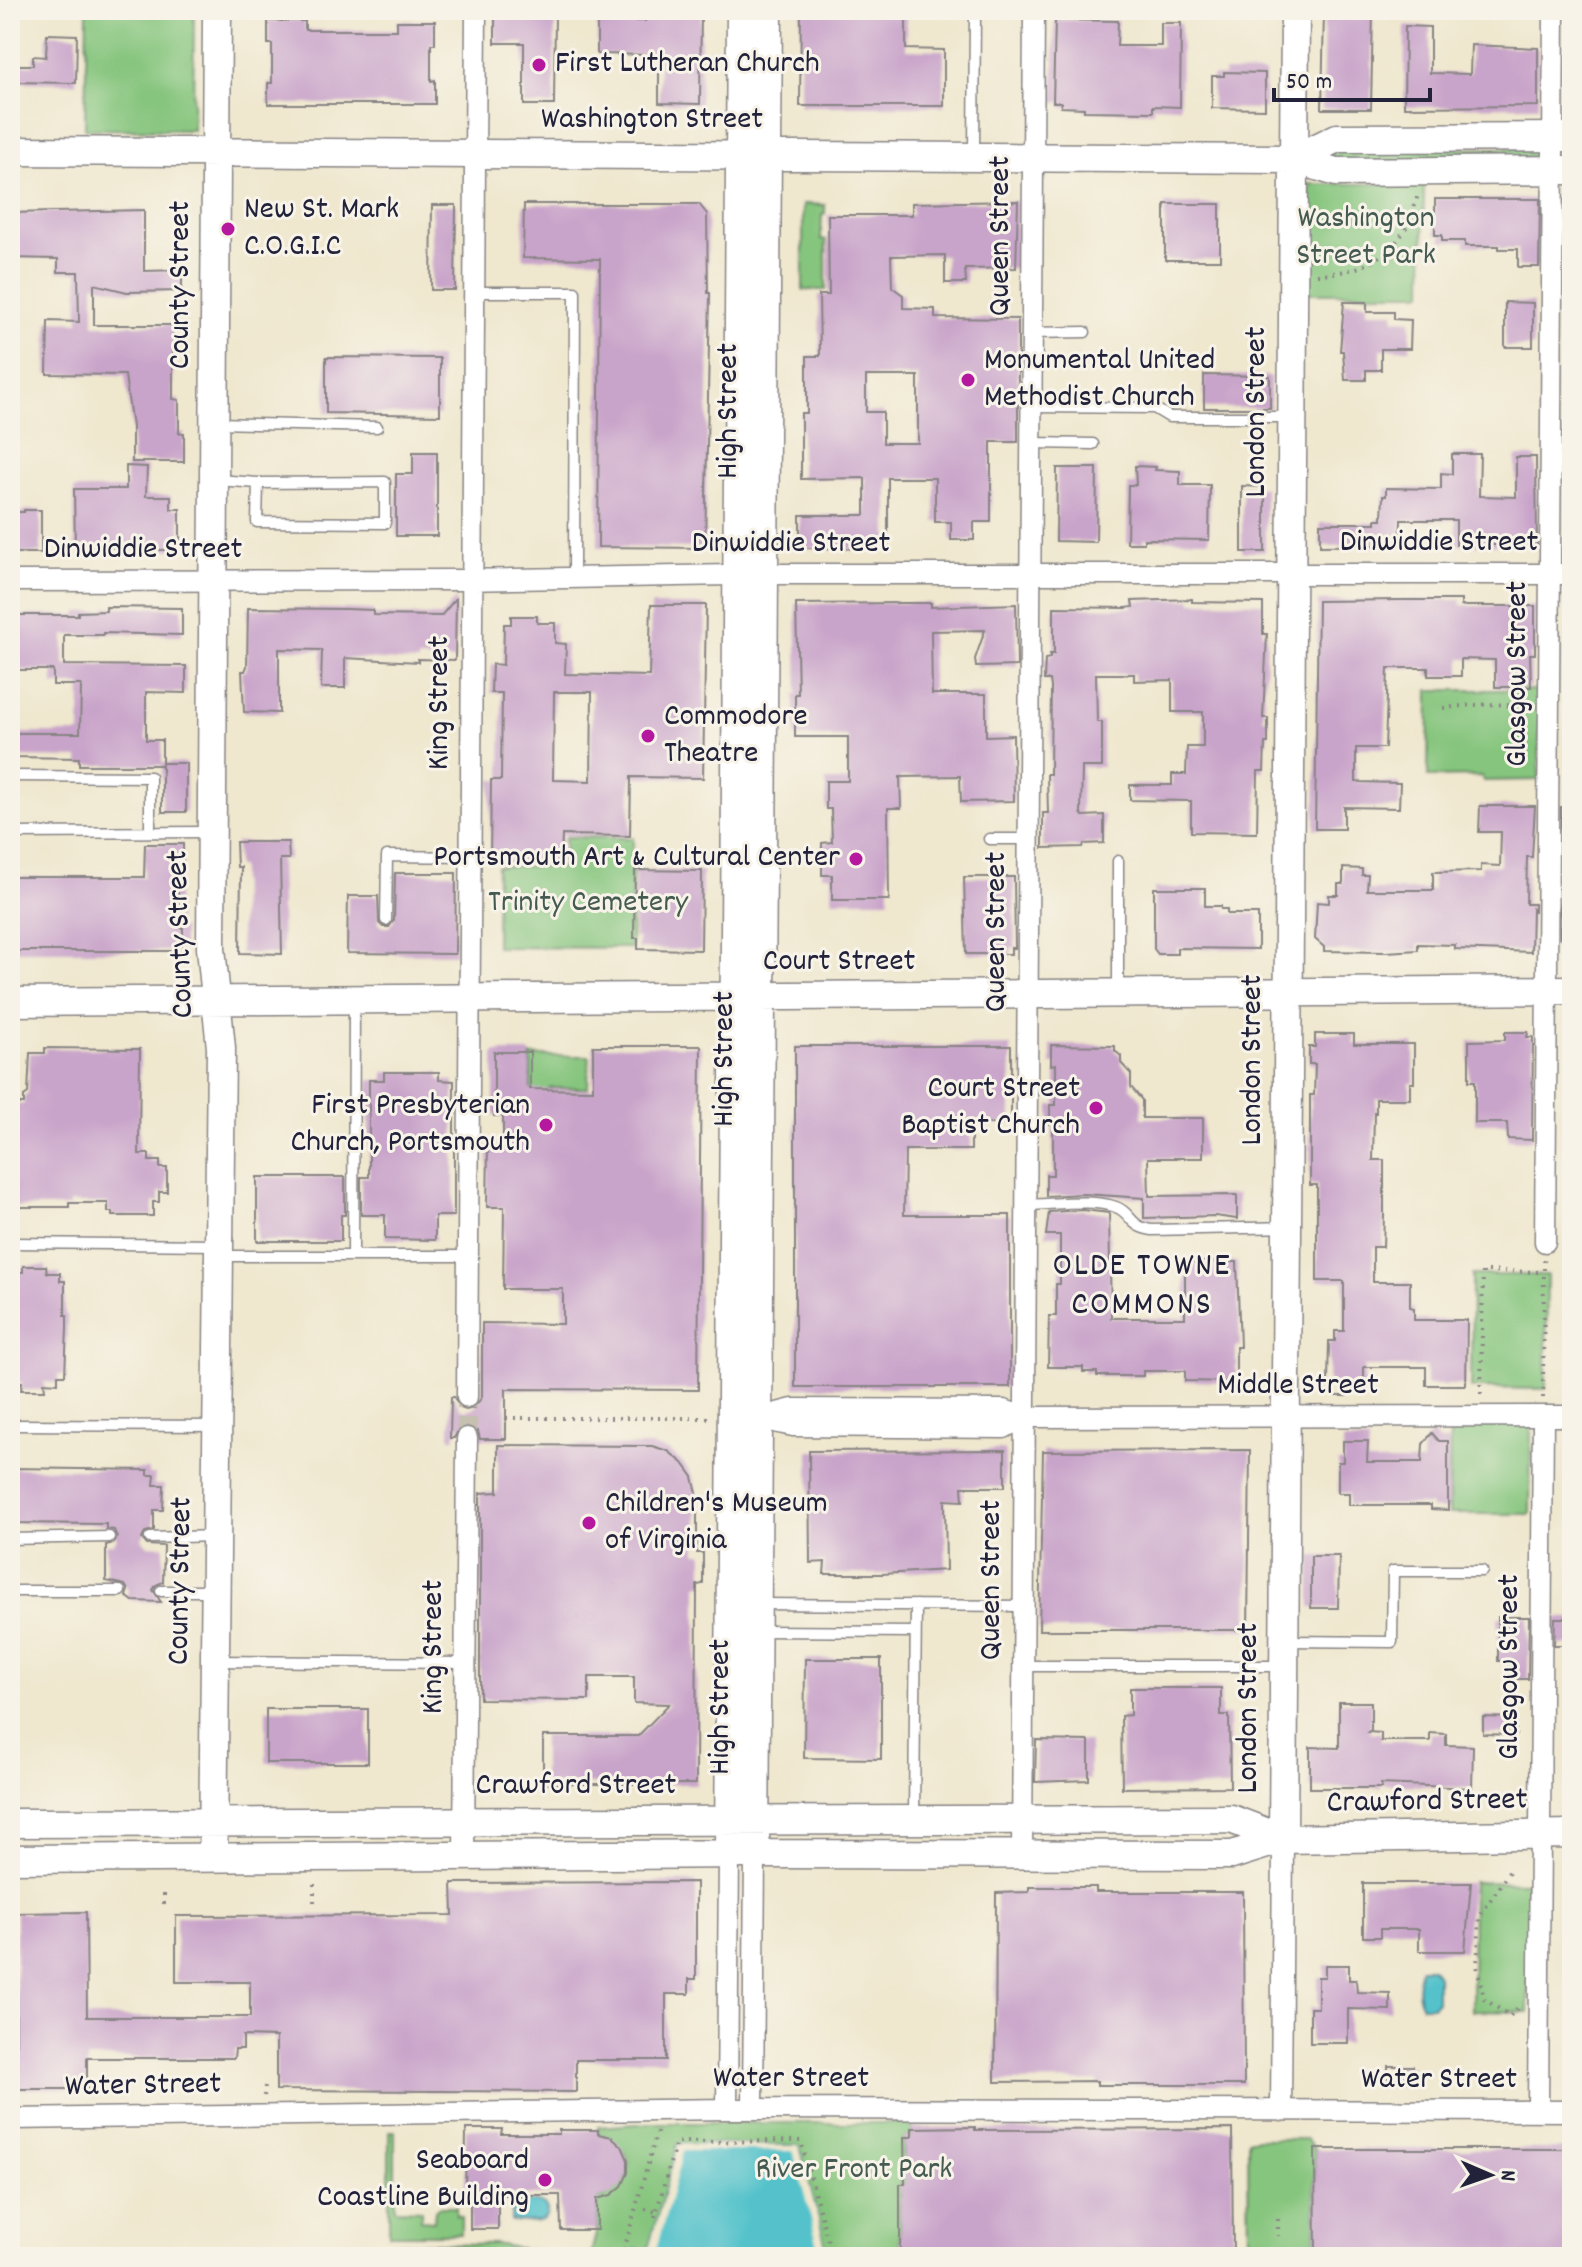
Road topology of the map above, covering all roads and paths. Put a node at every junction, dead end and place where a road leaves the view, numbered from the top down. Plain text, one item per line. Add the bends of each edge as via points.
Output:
1 (217, 10) edge
2 (476, 10) edge
3 (741, 10) edge
4 (768, 10) edge
5 (975, 10) edge
6 (1034, 10) edge
7 (1295, 10) edge
8 (1554, 10) edge
9 (1563, 137) edge
10 (10, 151) edge
11 (217, 153) junction
12 (475, 154) junction
13 (753, 156) junction
14 (974, 157) junction
15 (1032, 158) junction
16 (1294, 159) junction
17 (1563, 170) edge
18 (1419, 187) dead end
19 (1317, 274) dead end
20 (474, 292) junction
21 (1085, 332) dead end
22 (1032, 333) junction
23 (1031, 407) junction
24 (1292, 417) junction
25 (216, 423) junction
26 (377, 427) dead end
27 (1031, 443) junction
28 (1093, 444) dead end
29 (215, 480) junction
30 (258, 483) junction
31 (750, 574) junction
32 (1030, 574) junction
33 (1291, 574) junction
34 (1550, 574) junction
35 (1572, 574) edge
36 (574, 578) junction
37 (472, 580) junction
38 (10, 581) edge
39 (215, 581) junction
40 (1443, 708) dead end
41 (1539, 712) dead end
42 (10, 776) edge
43 (150, 832) junction
44 (212, 832) junction
45 (10, 833) edge
46 (989, 839) dead end
47 (1028, 839) junction
48 (470, 857) junction
49 (1118, 861) dead end
50 (386, 920) dead end
51 (1559, 990) edge
52 (1288, 993) junction
53 (1118, 995) junction
54 (1027, 996) junction
55 (747, 997) junction
56 (469, 1000) junction
57 (354, 1001) junction
58 (10, 1002) edge
59 (216, 1002) junction
60 (1026, 1205) junction
61 (1287, 1227) junction
62 (1545, 1242) joint
63 (10, 1243) edge
64 (219, 1250) junction
65 (353, 1256) junction
66 (468, 1256) junction
67 (1544, 1272) junction
68 (1481, 1394) dead end
69 (467, 1397) tunnel mouth
70 (1543, 1416) junction
71 (1572, 1416) edge
72 (1024, 1417) junction
73 (1286, 1417) junction
74 (506, 1418) dead end
75 (745, 1418) junction
76 (10, 1425) edge
77 (217, 1426) junction
78 (467, 1438) tunnel mouth
79 (216, 1536) junction
80 (109, 1537) dead end
81 (150, 1538) dead end
82 (10, 1539) edge
83 (1482, 1571) dead end
84 (10, 1591) edge
85 (120, 1591) dead end
86 (161, 1591) dead end
87 (215, 1591) junction
88 (916, 1605) junction
89 (1023, 1606) junction
90 (756, 1618) junction
91 (915, 1632) junction
92 (1284, 1654) junction
93 (215, 1661) junction
94 (465, 1663) junction
95 (1023, 1666) junction
96 (1022, 1819) junction
97 (742, 1820) junction
98 (914, 1820) junction
99 (213, 1822) junction
100 (464, 1822) junction
101 (10, 1823) edge
102 (1540, 1834) junction
103 (1572, 1834) edge
104 (1283, 1839) junction
105 (742, 1854) junction
106 (1022, 1855) junction
107 (464, 1856) junction
108 (213, 1857) junction
109 (10, 1859) edge
110 (1509, 1872) dead end
111 (314, 1881) dead end
112 (164, 1891) dead end
113 (314, 1902) dead end
114 (164, 1904) dead end
115 (1529, 1995) dead end
116 (727, 2109) junction
117 (753, 2109) junction
118 (1281, 2111) junction
119 (1538, 2111) junction
120 (1572, 2111) edge
121 (10, 2119) edge
122 (659, 2127) dead end
123 (798, 2131) dead end
124 (739, 2132) dead end
125 (679, 2135) dead end
126 (810, 2140) dead end
127 (799, 2141) junction
128 (679, 2142) junction
129 (740, 2142) junction
130 (645, 2209) dead end
131 (1278, 2219) dead end
132 (833, 2224) dead end
133 (824, 2227) junction
134 (1278, 2236) dead end
135 (622, 2257) edge
136 (832, 2257) edge

1 - 11 street, County Street
2 - 12 street, King Street
3 - 13 street, High Street
4 - 13 street, High Street
5 - 14 lane
6 - 15 street, Queen Street
7 - 16 street, London Street
8 - 9 street, Glasgow Street
9 - 16 street, Washington Street via 1337,138
9 - 17 street, Glasgow Street
10 - 11 street, Washington Street
11 - 12 street, Washington Street
11 - 25 street, County Street
12 - 13 street, Washington Street
12 - 20 street, King Street
13 - 14 street, Washington Street
13 - 31 street, High Street
14 - 15 street, Washington Street
15 - 16 street, Washington Street
15 - 22 street, Queen Street
16 - 17 street, Washington Street via 1336,172
16 - 24 street, London Street
17 - 34 street, Glasgow Street
18 - 19 path via 1408,226 1386,253 1355,270
20 - 36 lane via 575,292
20 - 37 street, King Street
21 - 22 lane
22 - 23 street, Queen Street
23 - 24 lane via 1154,408 1169,417
23 - 27 street, Queen Street
24 - 33 street, London Street
25 - 26 lane
25 - 29 street, County Street
27 - 28 lane
27 - 32 street, Queen Street
29 - 30 lane
29 - 39 street, County Street
30 - 30 lane via 385,482 385,523 257,522
31 - 32 street, Dinwiddie Street
31 - 36 street, Dinwiddie Street
31 - 55 street, High Street
32 - 33 street, Dinwiddie Street
32 - 47 street, Queen Street
33 - 34 street, Dinwiddie Street
33 - 52 street, London Street
34 - 35 street, Dinwiddie Street
34 - 51 street, Glasgow Street
36 - 37 street, Dinwiddie Street
37 - 39 street, Dinwiddie Street
37 - 48 street, King Street
38 - 39 street, Dinwiddie Street
39 - 44 street, County Street
40 - 41 path via 1513,705
42 - 43 lane via 150,777
43 - 44 lane
43 - 45 lane
44 - 59 street, County Street
46 - 47 lane
47 - 54 street, Queen Street
48 - 50 lane via 387,856
48 - 56 street, King Street
49 - 53 lane
51 - 52 street, Court Street
51 - 62 street, Glasgow Street
52 - 53 street, Court Street
52 - 61 street, London Street
53 - 54 street, Court Street
54 - 55 street, Court Street
54 - 60 street, Queen Street
55 - 56 street, Court Street
55 - 75 street, High Street
56 - 57 street, Court Street
56 - 66 street, King Street
57 - 59 street, Court Street
57 - 65 lane
58 - 59 street, Court Street
59 - 64 street, County Street via 221,1048
60 - 61 lane via 1104,1204 1120,1208 1139,1228 1152,1230
60 - 72 street, Queen Street
61 - 73 street, London Street
62 - 67 path
63 - 64 lane
64 - 65 lane
64 - 77 street, County Street
65 - 66 lane
66 - 69 street, King Street
67 - 68 path via 1483,1271
67 - 70 path
70 - 71 street, Middle Street
70 - 73 street, Middle Street
70 - 102 street, Glasgow Street
72 - 73 street, Middle Street
72 - 75 street, Middle Street via 1004,1410 793,1409
72 - 89 street, Queen Street
73 - 92 street, London Street
74 - 75 path
75 - 90 street, High Street
75 - 97 street, High Street
76 - 77 lane
77 - 79 street, County Street
78 - 94 street, King Street
79 - 81 lane
79 - 87 street, County Street
80 - 82 lane
83 - 92 lane via 1393,1571 1392,1642
84 - 85 lane
86 - 87 lane
87 - 93 street, County Street
88 - 89 lane
88 - 90 lane
88 - 91 lane
89 - 95 street, Queen Street
90 - 91 lane
90 - 97 street, High Street
91 - 98 lane
92 - 95 lane
92 - 104 street, London Street
93 - 94 lane
93 - 99 street, County Street
94 - 100 street, King Street
95 - 96 street, Queen Street
96 - 98 street, Crawford Street
96 - 104 street, Crawford Street via 1231,1819
96 - 106 street, Queen Street
97 - 98 street, Crawford Street
97 - 100 street, Crawford Street
97 - 105 street, High Street
99 - 100 street, Crawford Street
99 - 101 street, Crawford Street
99 - 108 street, County Street
100 - 107 street, King Street
102 - 103 street, Crawford Street
102 - 104 street, Crawford Street
102 - 119 street, Glasgow Street
104 - 106 street, Crawford Street via 1232,1855
104 - 118 street, London Street
105 - 106 street, Crawford Street
105 - 107 street, Crawford Street
105 - 116 street, High Street
105 - 117 street, High Street
107 - 108 street, Crawford Street
108 - 109 street, Crawford Street
110 - 115 path via 1480,1916 1477,1966 1484,1999 1510,2016
111 - 113 path
112 - 114 path
116 - 117 street, Water Street
116 - 121 street, Water Street
117 - 118 street, Water Street
118 - 119 street, Water Street
119 - 120 street, Water Street
122 - 135 path
123 - 127 path
124 - 129 path
125 - 128 path
126 - 127 path
127 - 129 path
127 - 133 path
128 - 129 path
128 - 130 path via 656,2214
131 - 134 path
132 - 133 path
133 - 136 path

